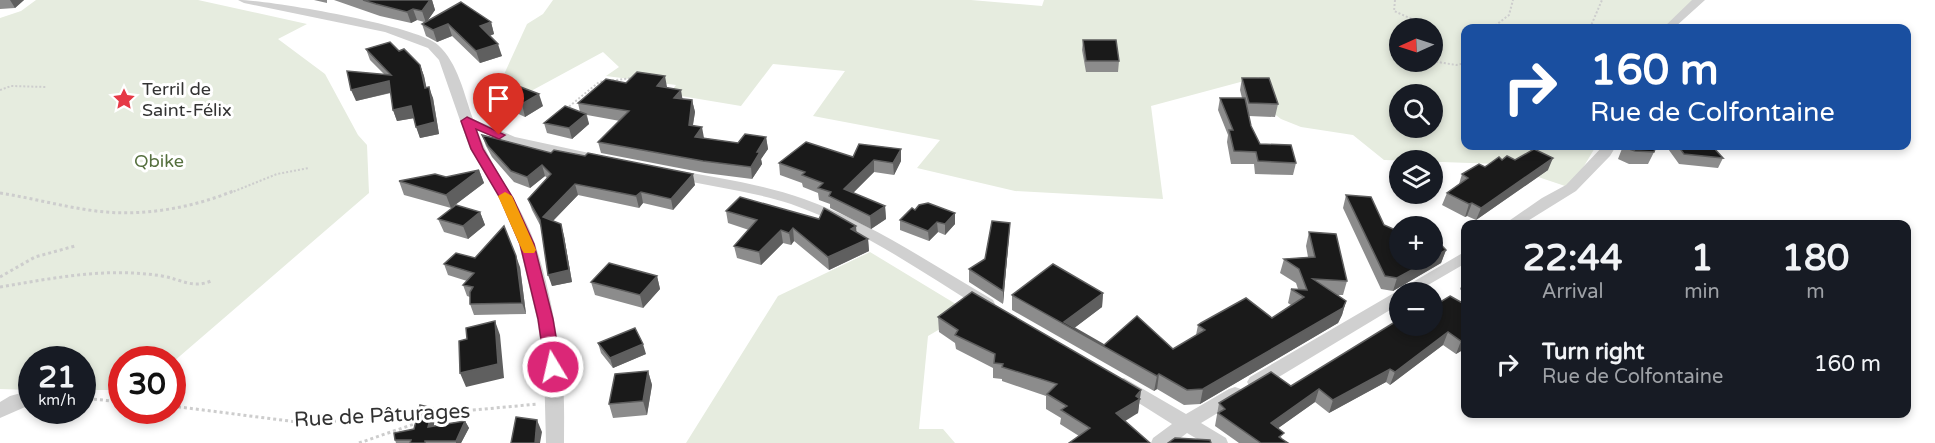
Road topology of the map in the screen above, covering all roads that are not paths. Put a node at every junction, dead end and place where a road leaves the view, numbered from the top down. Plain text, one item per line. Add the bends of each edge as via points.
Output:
1 (244, 0) edge
2 (1699, 0) edge
3 (1672, 24) edge
4 (467, 121) junction
5 (1607, 150) edge
6 (618, 163) edge
7 (665, 172) edge
8 (1518, 220) edge
9 (1461, 259) edge
10 (1422, 282) edge
11 (1389, 303) edge
12 (1003, 314) edge
13 (1106, 374) edge
14 (18, 401) edge
15 (0, 411) edge
16 (1188, 422) junction
17 (555, 443) edge
18 (1160, 443) edge
19 (1219, 443) edge

1 - 4 street via 388,29 432,45 445,59
2 - 3 street
4 - 6 street via 518,142
4 - 17 street via 477,149 507,198 527,244 545,319 555,402
5 - 8 street via 1571,188
7 - 12 street via 800,202 839,219
9 - 10 street
11 - 16 street
13 - 16 street
14 - 15 street
16 - 18 street
16 - 19 street

